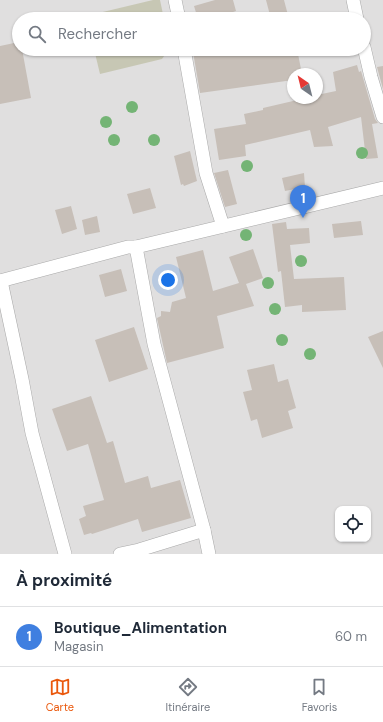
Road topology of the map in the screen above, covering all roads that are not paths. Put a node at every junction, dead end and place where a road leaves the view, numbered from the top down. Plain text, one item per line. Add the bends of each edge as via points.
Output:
1 (175, 0) edge
2 (353, 0) edge
3 (178, 12) edge
4 (355, 12) edge
5 (185, 56) edge
6 (366, 56) edge
7 (383, 117) edge
8 (383, 188) edge
9 (223, 226) junction
10 (136, 247) junction
11 (0, 281) edge
12 (204, 530) junction
13 (65, 554) edge
14 (120, 554) edge
15 (209, 554) edge

1 - 3 street
2 - 4 street
5 - 9 street via 206,173
6 - 7 street
8 - 9 street
9 - 10 street
10 - 11 street
10 - 12 street via 154,344
11 - 13 street via 32,433
12 - 14 street
12 - 15 street

